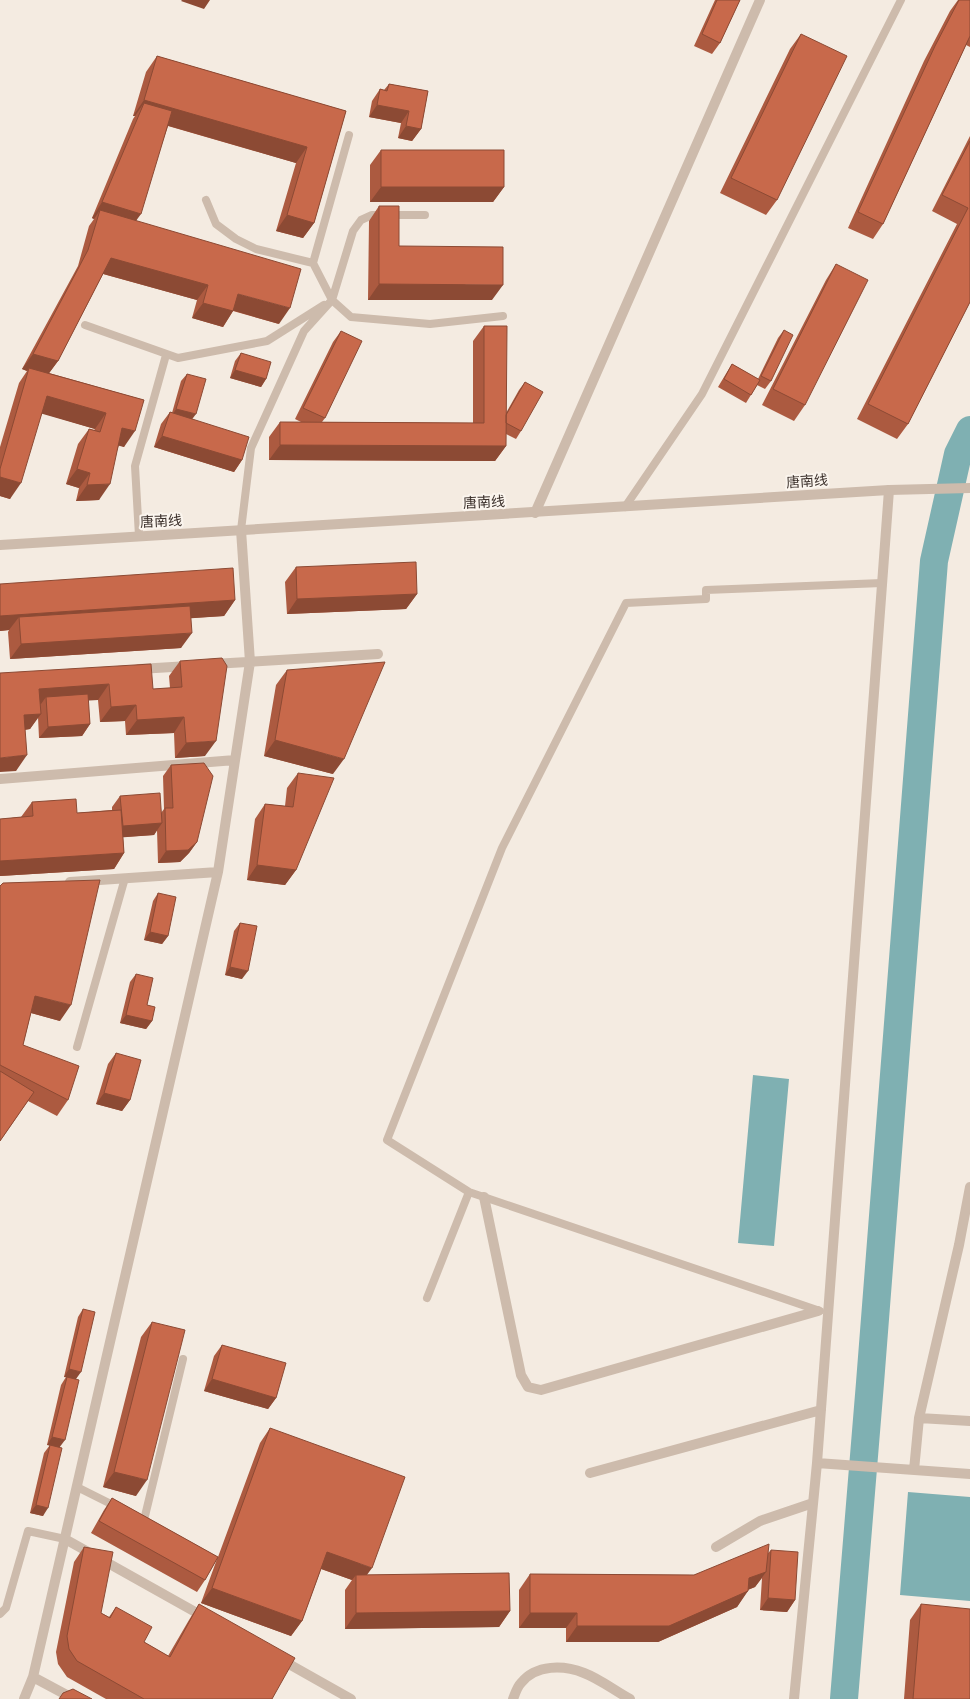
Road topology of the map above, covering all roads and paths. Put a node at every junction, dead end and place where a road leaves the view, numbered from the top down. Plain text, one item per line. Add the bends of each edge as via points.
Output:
1 (760, 0) edge
2 (901, 0) edge
3 (349, 135) dead end
4 (206, 200) dead end
5 (425, 215) dead end
6 (313, 263) junction
7 (332, 300) junction
8 (503, 316) dead end
9 (85, 325) edge
10 (166, 355) junction
11 (970, 488) edge
12 (894, 490) junction
13 (625, 507) junction
14 (535, 513) junction
15 (241, 530) junction
16 (139, 536) junction
17 (0, 544) edge
18 (882, 583) junction
19 (378, 654) dead end
20 (250, 662) junction
21 (125, 670) edge
22 (235, 760) junction
23 (0, 779) edge
24 (218, 872) junction
25 (125, 878) junction
26 (62, 882) edge
27 (77, 1047) dead end
28 (970, 1187) edge
29 (469, 1192) junction
30 (484, 1197) junction
31 (970, 1241) edge
32 (959, 1245) junction
33 (427, 1298) dead end
34 (818, 1310) junction
35 (828, 1314) junction
36 (183, 1359) edge
37 (821, 1410) junction
38 (920, 1418) junction
39 (970, 1421) edge
40 (817, 1463) junction
41 (914, 1470) junction
42 (590, 1473) dead end
43 (970, 1474) edge
44 (77, 1487) junction
45 (813, 1503) junction
46 (124, 1510) edge
47 (144, 1520) edge
48 (65, 1539) junction
49 (716, 1547) dead end
50 (0, 1614) edge
51 (215, 1623) edge
52 (270, 1653) edge
53 (33, 1676) junction
54 (24, 1699) edge
55 (74, 1699) edge
56 (351, 1699) edge
57 (512, 1699) edge
58 (630, 1699) edge
59 (794, 1699) edge

1 - 14 street
2 - 13 lane via 702,394
3 - 6 lane
4 - 6 lane via 216,224 236,240 256,249
5 - 7 lane via 372,215 361,220 353,231
6 - 7 lane
7 - 8 lane via 351,317 430,324
7 - 10 lane via 267,341 178,358
7 - 15 lane via 304,331 251,448
9 - 10 lane
10 - 16 lane via 135,466
11 - 12 street, 唐南线
12 - 13 street, 唐南线
12 - 18 street
13 - 14 street, 唐南线
14 - 15 street, 唐南线
15 - 16 street, 唐南线
15 - 20 street
16 - 17 street, 唐南线
18 - 29 lane via 706,590 706,599 626,603 502,848 387,1140
18 - 35 street
19 - 20 street
20 - 21 street
20 - 22 street
22 - 23 street
22 - 24 street
24 - 25 street
24 - 44 street
25 - 26 street
25 - 27 lane
28 - 32 street
29 - 30 lane
29 - 33 lane
30 - 34 lane
30 - 34 street via 521,1375 528,1387 541,1390
31 - 32 street
32 - 38 street
34 - 35 lane
35 - 37 street
36 - 47 lane
37 - 40 street
37 - 42 street
38 - 39 street
38 - 41 street
40 - 41 street
40 - 45 street
41 - 43 street
44 - 46 lane
44 - 48 street
45 - 49 street via 760,1521
45 - 59 street
48 - 50 lane via 28,1531 6,1608
48 - 51 street
48 - 53 street
52 - 56 street
53 - 54 street
53 - 55 street
57 - 58 street via 521,1683 534,1671 551,1668 584,1673

